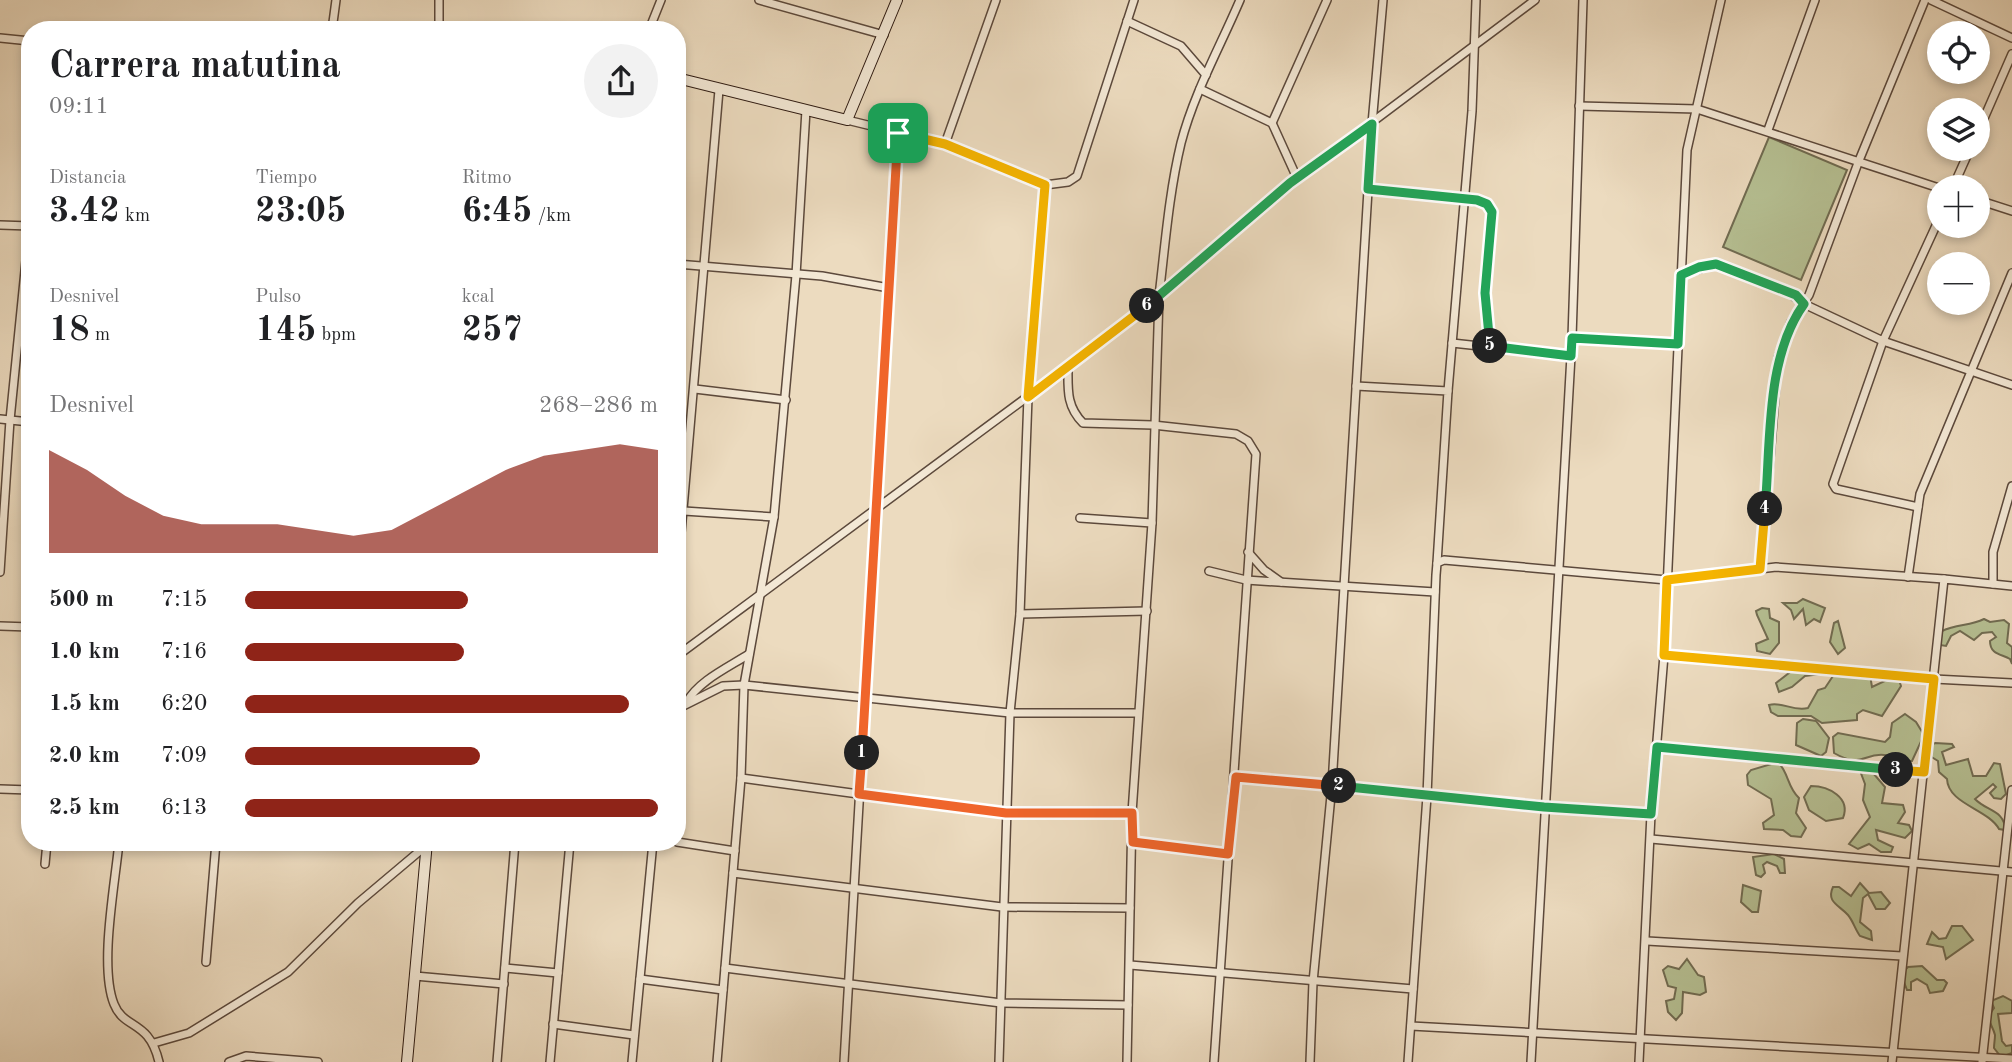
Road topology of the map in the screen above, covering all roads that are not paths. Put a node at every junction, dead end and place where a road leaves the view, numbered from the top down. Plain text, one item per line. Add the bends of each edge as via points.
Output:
1 (336, 0) edge
2 (439, 0) edge
3 (660, 0) edge
4 (759, 0) edge
5 (897, 0) edge
6 (996, 0) edge
7 (1134, 0) edge
8 (1240, 0) edge
9 (1327, 0) edge
10 (1383, 0) edge
11 (1476, 0) edge
12 (1535, 0) edge
13 (1583, 0) edge
14 (1721, 0) edge
15 (1815, 0) edge
16 (1925, 0) edge
17 (1931, 0) edge
18 (333, 21) edge
19 (439, 21) edge
20 (652, 21) edge
21 (1127, 21) junction
22 (884, 35) junction
23 (0, 38) edge
24 (2012, 38) edge
25 (21, 40) edge
26 (1475, 47) junction
27 (2012, 54) edge
28 (1206, 75) junction
29 (686, 81) edge
30 (1200, 89) junction
31 (719, 90) junction
32 (1990, 104) edge
33 (853, 106) junction
34 (1579, 106) junction
35 (1697, 109) junction
36 (806, 110) junction
37 (847, 120) junction
38 (1272, 122) junction
39 (862, 124) junction
40 (1372, 124) junction
41 (1768, 130) junction
42 (898, 133) junction
43 (945, 144) junction
44 (1858, 163) junction
45 (1297, 178) junction
46 (1927, 184) edge
47 (1045, 185) junction
48 (1368, 189) junction
49 (1465, 199) junction
50 (1990, 204) edge
51 (2012, 211) edge
52 (21, 224) edge
53 (0, 225) edge
54 (1930, 238) edge
55 (686, 265) edge
56 (704, 266) junction
57 (2012, 273) edge
58 (796, 275) junction
59 (1681, 275) junction
60 (889, 288) junction
61 (1159, 296) junction
62 (1804, 304) junction
63 (21, 312) edge
64 (1572, 338) junction
65 (1883, 341) junction
66 (1452, 343) junction
67 (1678, 344) junction
68 (1489, 346) junction
69 (1571, 356) junction
70 (1068, 366) junction
71 (1972, 369) junction
72 (2012, 385) edge
73 (1356, 386) junction
74 (695, 389) junction
75 (1448, 391) junction
76 (1028, 397) junction
77 (786, 400) junction
78 (0, 419) edge
79 (10, 420) junction
80 (21, 421) edge
81 (1153, 425) junction
82 (687, 478) joint
83 (2012, 486) edge
84 (686, 489) edge
85 (1918, 506) junction
86 (686, 510) edge
87 (878, 510) junction
88 (774, 517) junction
89 (1080, 519) dead end
90 (1152, 523) junction
91 (1248, 552) junction
92 (1437, 563) junction
93 (1760, 569) junction
94 (1209, 571) dead end
95 (1558, 571) junction
96 (0, 572) edge
97 (1908, 577) junction
98 (1944, 579) junction
99 (1246, 580) junction
100 (1667, 580) junction
101 (1282, 583) junction
102 (1993, 584) junction
103 (2012, 586) edge
104 (1343, 587) junction
105 (1435, 592) junction
106 (758, 594) junction
107 (1147, 611) junction
108 (1020, 614) junction
109 (0, 626) edge
110 (21, 627) edge
111 (686, 649) edge
112 (749, 654) junction
113 (1664, 655) junction
114 (1934, 679) junction
115 (2012, 682) edge
116 (744, 685) junction
117 (866, 697) junction
118 (686, 703) joint
119 (1010, 713) junction
120 (1138, 713) junction
121 (1657, 747) junction
122 (1924, 772) junction
123 (1236, 777) junction
124 (741, 778) junction
125 (1332, 785) junction
126 (0, 789) edge
127 (21, 790) edge
128 (2012, 790) edge
129 (859, 794) junction
130 (1427, 796) junction
131 (1544, 807) junction
132 (1006, 813) junction
133 (1132, 813) junction
134 (1651, 814) junction
135 (1651, 839) junction
136 (1133, 842) junction
137 (686, 843) edge
138 (46, 851) edge
139 (118, 851) edge
140 (215, 851) edge
141 (419, 851) edge
142 (427, 851) edge
143 (514, 851) edge
144 (569, 851) edge
145 (652, 851) edge
146 (735, 851) junction
147 (1228, 854) junction
148 (45, 864) dead end
149 (1914, 866) junction
150 (2001, 872) junction
151 (2012, 872) edge
152 (733, 873) junction
153 (853, 886) junction
154 (1002, 907) junction
155 (1130, 908) junction
156 (1647, 941) junction
157 (1902, 956) junction
158 (206, 962) dead end
159 (1130, 965) junction
160 (505, 968) junction
161 (725, 968) junction
162 (558, 973) junction
163 (1219, 973) junction
164 (415, 976) junction
165 (640, 979) junction
166 (847, 982) junction
167 (1313, 982) junction
168 (504, 984) junction
169 (1413, 989) junction
170 (723, 990) junction
171 (1001, 1003) junction
172 (1128, 1006) junction
173 (553, 1024) junction
174 (1411, 1026) junction
175 (634, 1035) junction
176 (1532, 1035) junction
177 (1640, 1038) junction
178 (155, 1042) junction
179 (1892, 1051) junction
180 (2012, 1059) edge
181 (1983, 1060) edge
182 (159, 1062) edge
183 (229, 1062) edge
184 (318, 1062) edge
185 (407, 1062) edge
186 (497, 1062) edge
187 (550, 1062) edge
188 (632, 1062) edge
189 (717, 1062) edge
190 (844, 1062) edge
191 (999, 1062) edge
192 (1127, 1062) edge
193 (1214, 1062) edge
194 (1310, 1062) edge
195 (1408, 1062) edge
196 (1531, 1062) edge
197 (1639, 1062) edge
198 (1892, 1062) edge

1 - 18 street
2 - 19 street
3 - 20 street
4 - 22 street
5 - 22 street
6 - 43 street
7 - 21 street
8 - 28 street
9 - 38 street
10 - 40 street
11 - 26 street
12 - 26 street
13 - 34 street
14 - 35 street
15 - 41 street
16 - 44 street
17 - 24 street
21 - 28 street via 1181,46
21 - 47 street via 1077,176
22 - 33 street
23 - 25 street
26 - 40 street
26 - 49 street
27 - 32 street
28 - 30 street
29 - 31 street
30 - 38 street
30 - 61 street via 1181,144
31 - 36 street
31 - 56 street
33 - 37 street
33 - 39 street
34 - 35 street
34 - 64 street
35 - 41 street
35 - 59 street via 1687,150
36 - 37 street
36 - 58 street
37 - 39 street
38 - 45 street
39 - 42 street
40 - 45 street
40 - 48 street
41 - 44 street
42 - 43 street
42 - 60 street
43 - 47 street
44 - 46 street
44 - 62 street
45 - 61 street
47 - 76 street
48 - 49 street
48 - 73 street
49 - 66 street
49 - 68 street via 1487,204 1492,212 1485,293
50 - 51 street
52 - 53 street
54 - 65 street
55 - 56 street
56 - 58 street
56 - 74 street
57 - 71 street
58 - 60 street
58 - 77 street
59 - 62 street via 1716,264 1784,290
59 - 67 street
60 - 87 street
61 - 70 street
61 - 81 street
62 - 65 street
62 - 93 street via 1791,322 1778,358
63 - 79 street
64 - 67 street
64 - 69 street
65 - 71 street
65 - 85 street via 1833,484 1836,489
66 - 68 street
66 - 75 street
67 - 100 street
68 - 69 street
69 - 95 street
70 - 76 street
70 - 81 street via 1068,400 1083,423
71 - 72 street
71 - 85 street
73 - 75 street
73 - 104 street
74 - 77 street
74 - 82 street
75 - 92 street
76 - 87 street
76 - 108 street
77 - 88 street
78 - 79 street
79 - 80 street
79 - 96 street
81 - 90 street
81 - 91 street via 1236,434 1248,441 1256,454
82 - 84 street
83 - 102 street via 1993,552
85 - 97 street
86 - 88 street
87 - 106 street
87 - 117 street
88 - 106 street
89 - 90 street
90 - 107 street
91 - 99 street
91 - 101 street
92 - 95 street via 1467,560
92 - 105 street
93 - 97 street
93 - 100 street
94 - 99 street
95 - 100 street
95 - 131 street
97 - 98 street
98 - 102 street
98 - 114 street
99 - 101 street
99 - 123 street
100 - 113 street
101 - 104 street
102 - 103 street
104 - 105 street
104 - 125 street
105 - 130 street
106 - 111 street
106 - 112 street
107 - 108 street
107 - 120 street
108 - 119 street
109 - 110 street
112 - 116 street
112 - 118 street via 691,694
113 - 114 street
113 - 121 street
114 - 115 street
114 - 122 street
116 - 117 street
116 - 118 street via 723,686
116 - 124 street
117 - 119 street
117 - 129 street
119 - 120 street
119 - 132 street
120 - 133 street
121 - 122 street
121 - 134 street
122 - 149 street
123 - 125 street
123 - 147 street
124 - 129 street
124 - 146 street
125 - 130 street
125 - 167 street
126 - 127 street
128 - 150 street
129 - 132 street
129 - 153 street
130 - 131 street
130 - 169 street
131 - 134 street
131 - 176 street
132 - 133 street
132 - 154 street
133 - 136 street
134 - 135 street
135 - 149 street
135 - 156 street
136 - 147 street
136 - 155 street
137 - 146 street
138 - 148 street
139 - 178 street via 107,964 109,987 115,1007
140 - 158 street
141 - 178 street via 288,972 189,1033
142 - 164 street
143 - 160 street
144 - 162 street
145 - 165 street
146 - 152 street
147 - 163 street
149 - 150 street
149 - 157 street
150 - 151 street
150 - 181 street
152 - 153 street
152 - 161 street
153 - 154 street
153 - 166 street
154 - 155 street
154 - 171 street
155 - 159 street
156 - 157 street
156 - 177 street
157 - 179 street
159 - 163 street
159 - 172 street
160 - 162 street
160 - 168 street
161 - 166 street
161 - 170 street
162 - 173 street
163 - 167 street
163 - 193 street
164 - 168 street
164 - 185 street
165 - 170 street
165 - 175 street
166 - 171 street
166 - 190 street
167 - 169 street
167 - 194 street
168 - 186 street
169 - 174 street
170 - 189 street
171 - 172 street
171 - 191 street
172 - 192 street
173 - 175 street
173 - 187 street
174 - 176 street
174 - 195 street
175 - 188 street
176 - 177 street
176 - 196 street
177 - 179 street
177 - 197 street
178 - 182 street
179 - 181 street
179 - 198 street
180 - 181 street
183 - 184 street via 246,1056

